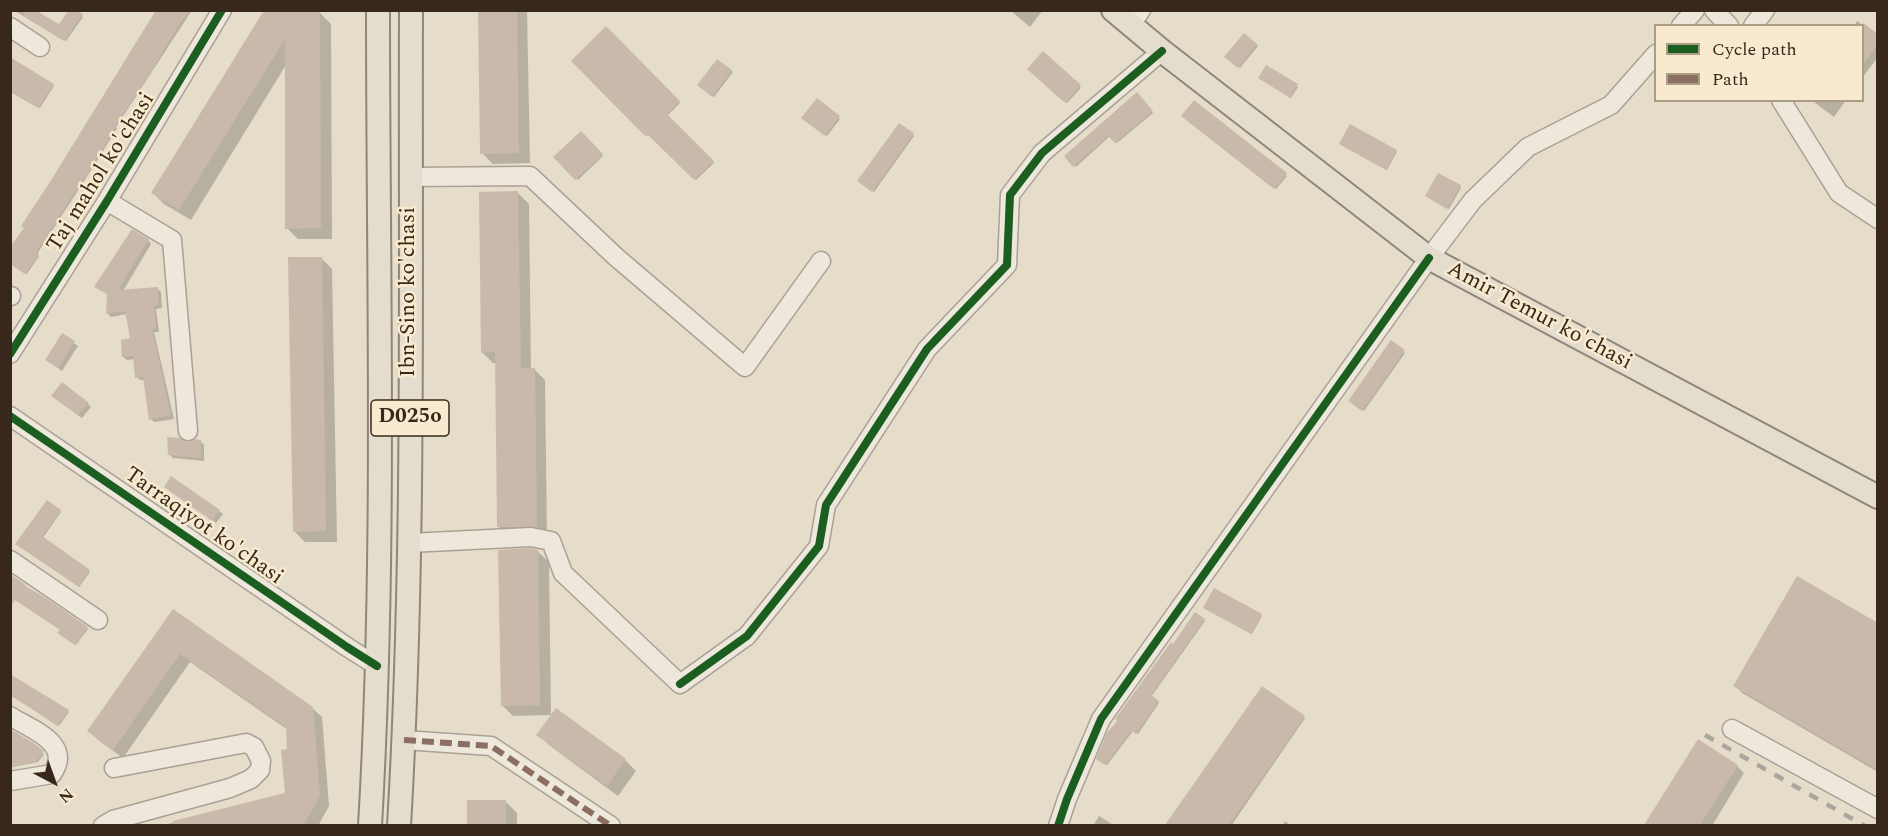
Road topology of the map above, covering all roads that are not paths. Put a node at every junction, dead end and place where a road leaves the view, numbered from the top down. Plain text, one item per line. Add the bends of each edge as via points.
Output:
1 (222, 10) edge
2 (378, 10) edge
3 (411, 10) edge
4 (1113, 10) edge
5 (1695, 10) edge
6 (1714, 10) edge
7 (1765, 10) edge
8 (1136, 18) edge
9 (1683, 24) edge
10 (1727, 24) edge
11 (1754, 24) edge
12 (10, 27) edge
13 (40, 47) dead end
14 (1162, 51) junction
15 (1654, 56) edge
16 (1782, 102) edge
17 (410, 177) junction
18 (107, 201) junction
19 (1878, 219) edge
20 (1429, 258) junction
21 (821, 261) dead end
22 (10, 354) edge
23 (10, 416) edge
24 (188, 431) dead end
25 (1878, 496) edge
26 (409, 543) junction
27 (10, 560) edge
28 (98, 620) dead end
29 (377, 666) junction
30 (10, 716) edge
31 (1732, 729) dead end
32 (404, 741) junction
33 (114, 768) dead end
34 (10, 781) edge
35 (1878, 809) edge
36 (103, 825) edge
37 (370, 825) edge
38 (399, 825) edge
39 (611, 825) edge
40 (1058, 825) edge

1 - 18 street, Taj mahol ko'chasi
2 - 29 main road, Ibn-Sino ko'chasi / D025o
3 - 17 main road, Ibn-Sino ko'chasi / D025o
4 - 8 main road, Amir Temur ko'chasi
5 - 9 street
6 - 10 street
7 - 11 street
8 - 14 main road, Amir Temur ko'chasi
12 - 13 street
14 - 20 main road, Amir Temur ko'chasi
14 - 26 street via 1042,153 1010,195 1007,265 927,350 826,505 819,546 747,636 680,684 563,573 551,541 531,537
15 - 20 street via 1611,105 1528,147 1473,200
16 - 19 street via 1839,193
17 - 21 street via 530,176 616,258 745,367
17 - 26 main road, Ibn-Sino ko'chasi / D025o
18 - 22 street, Taj mahol ko'chasi
18 - 24 street via 172,240
20 - 25 main road, Amir Temur ko'chasi
20 - 40 street via 1101,719
23 - 29 street, Tarraqiyot ko'chasi
26 - 32 main road, Ibn-Sino ko'chasi / D025o
27 - 28 street
29 - 37 main road, Ibn-Sino ko'chasi / D025o
30 - 34 street via 54,744 59,753 52,774
31 - 35 street
32 - 38 main road, Ibn-Sino ko'chasi / D025o
32 - 39 street via 491,746
33 - 36 street via 246,743 254,747 261,761 260,770 251,779 230,788

